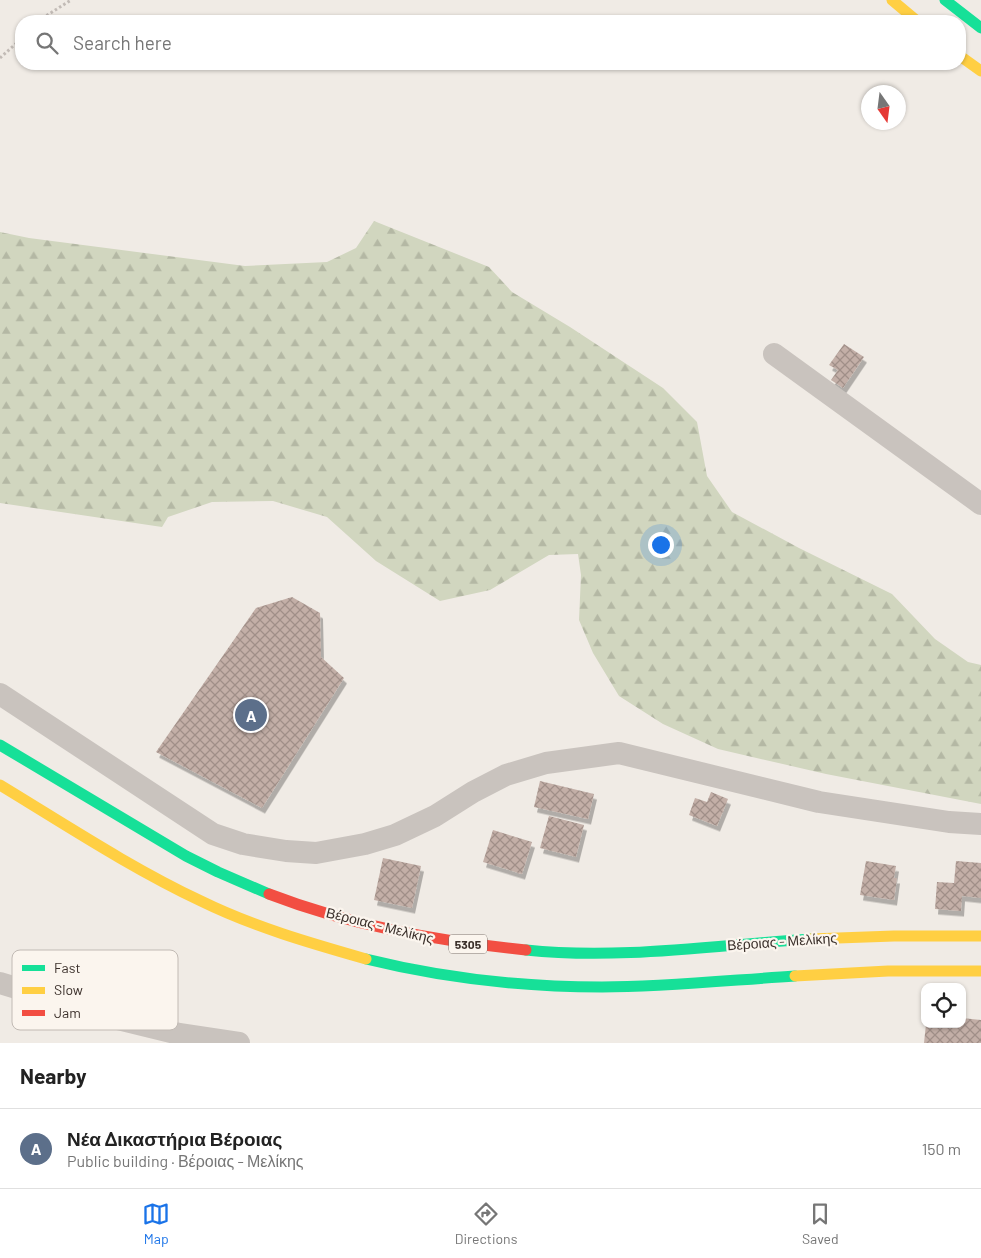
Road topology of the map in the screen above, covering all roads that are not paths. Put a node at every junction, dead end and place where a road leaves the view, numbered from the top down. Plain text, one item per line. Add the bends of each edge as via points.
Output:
1 (892, 0) edge
2 (944, 0) edge
3 (910, 15) edge
4 (964, 15) edge
5 (966, 17) edge
6 (981, 28) edge
7 (966, 60) edge
8 (981, 71) edge
9 (774, 354) dead end
10 (981, 504) edge
11 (0, 694) edge
12 (0, 744) edge
13 (0, 785) edge
14 (981, 824) edge
15 (981, 936) edge
16 (981, 971) edge
17 (0, 983) edge
18 (12, 987) edge
19 (162, 1030) edge
20 (239, 1043) edge

1 - 3 main road
2 - 4 main road
5 - 6 main road
7 - 8 main road
9 - 10 street
11 - 14 street via 213,834 243,844 286,851 316,853 365,844 435,816 506,775 546,763 619,753 819,802
12 - 15 main road, Βέροιας - Μελίκης / 5305 via 166,845 251,887 350,920 457,943 555,952 607,952 842,937
13 - 16 main road via 149,876 237,918 341,953 401,967 505,983 602,987 848,972
17 - 18 street
19 - 20 street

